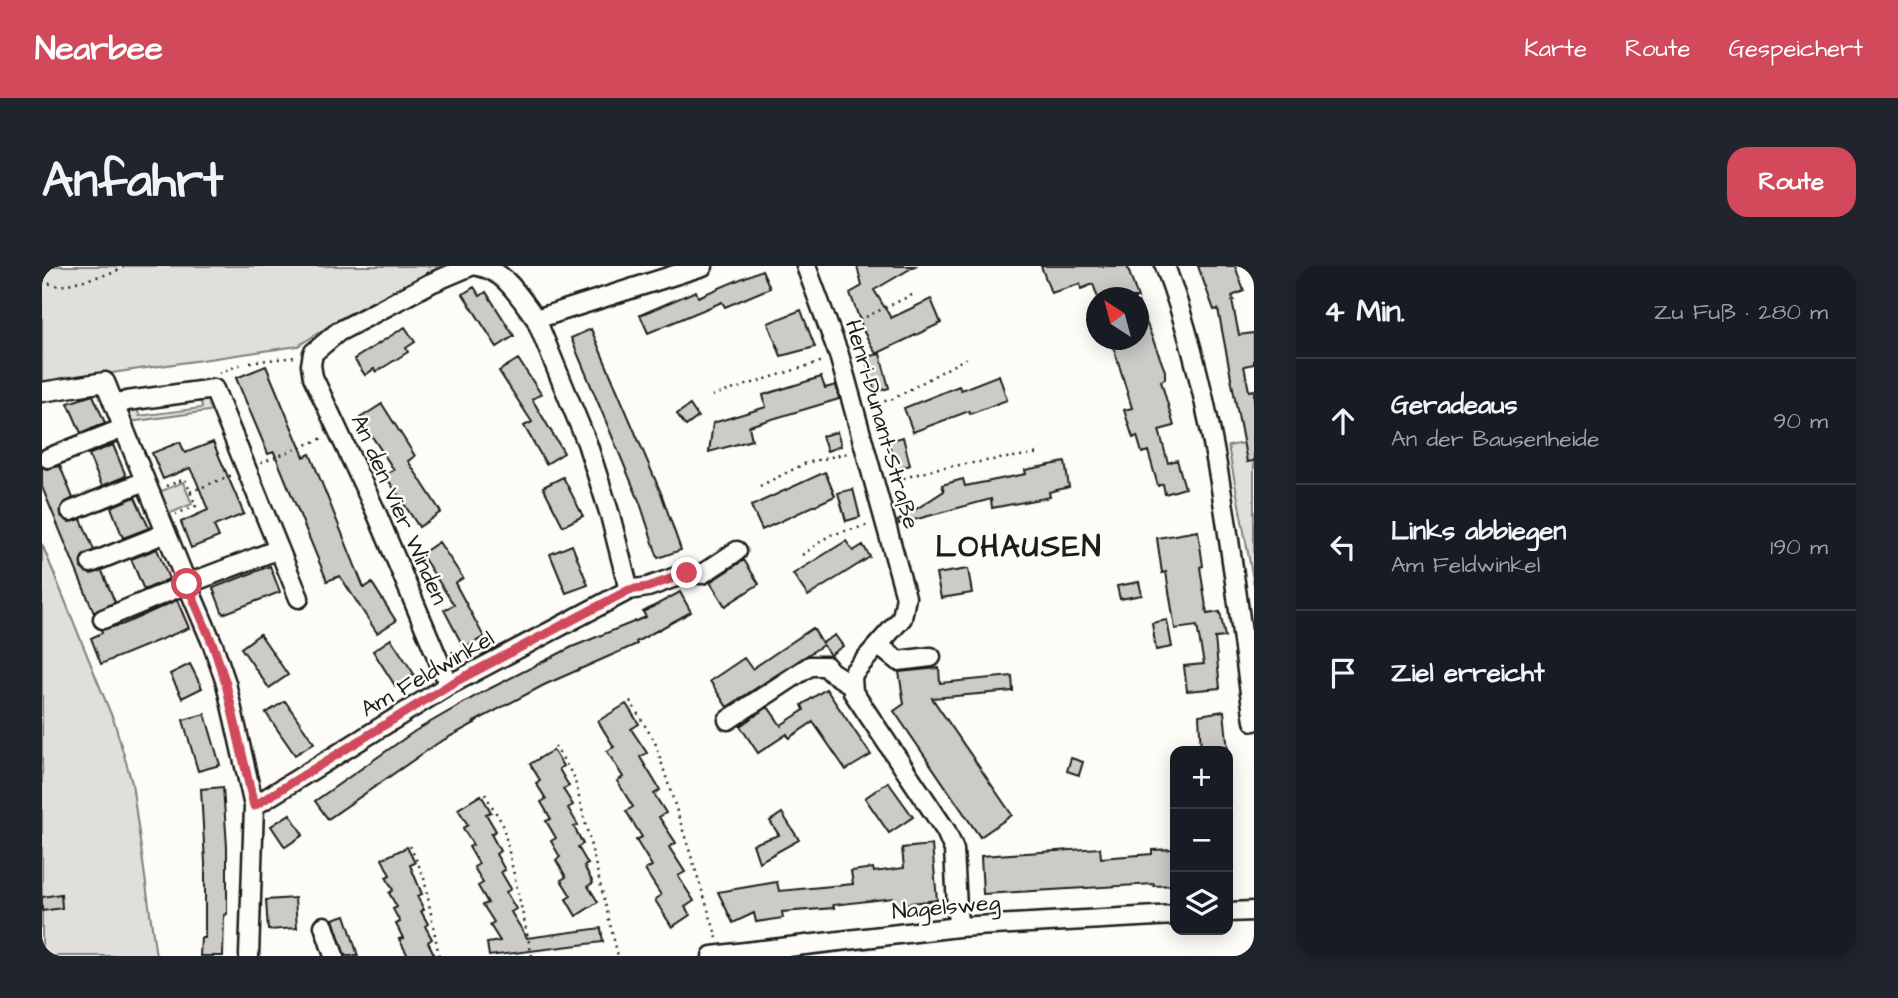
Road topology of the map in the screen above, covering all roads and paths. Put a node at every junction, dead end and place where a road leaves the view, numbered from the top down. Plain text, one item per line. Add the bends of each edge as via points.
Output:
1 (124, 266) edge
2 (471, 266) edge
3 (478, 266) edge
4 (703, 266) edge
5 (806, 266) edge
6 (1165, 266) edge
7 (42, 282) edge
8 (916, 293) dead end
9 (536, 319) junction
10 (832, 333) junction
11 (839, 355) junction
12 (312, 356) junction
13 (968, 356) dead end
14 (250, 362) dead end
15 (42, 392) edge
16 (712, 396) dead end
17 (115, 406) junction
18 (855, 410) junction
19 (124, 428) junction
20 (339, 432) junction
21 (865, 448) junction
22 (1040, 453) dead end
23 (48, 458) dead end
24 (246, 470) junction
25 (760, 486) dead end
26 (877, 486) junction
27 (148, 487) junction
28 (190, 492) junction
29 (71, 511) dead end
30 (886, 521) junction
31 (164, 527) junction
32 (279, 549) junction
33 (737, 551) dead end
34 (802, 555) dead end
35 (91, 563) dead end
36 (187, 584) junction
37 (629, 590) junction
38 (299, 597) dead end
39 (103, 619) dead end
40 (878, 645) junction
41 (931, 657) dead end
42 (449, 685) junction
43 (852, 685) junction
44 (630, 701) dead end
45 (728, 720) dead end
46 (1254, 721) edge
47 (555, 746) dead end
48 (485, 794) dead end
49 (254, 806) junction
50 (410, 846) dead end
51 (1254, 911) edge
52 (1233, 912) edge
53 (1170, 915) edge
54 (324, 926) dead end
55 (958, 927) junction
56 (717, 955) edge
57 (249, 956) edge
58 (334, 956) edge
59 (439, 956) edge
60 (532, 956) edge
61 (618, 956) edge

1 - 7 path via 60,286
2 - 12 street via 338,332
3 - 9 street via 503,276
4 - 9 street
5 - 10 street, Henri-Dunant-Straße
6 - 46 street via 1196,360 1213,439
8 - 10 path
9 - 37 street via 587,443
10 - 11 street, Henri-Dunant-Straße
11 - 16 path
11 - 18 street, Henri-Dunant-Straße
12 - 14 path
12 - 20 street, An den Vier Winden via 313,377
13 - 18 path via 893,399
15 - 17 street via 105,382
17 - 19 street
17 - 24 street via 214,389
18 - 21 street, Henri-Dunant-Straße
19 - 23 street
19 - 27 street
20 - 24 path
20 - 42 street, An den Vier Winden
21 - 25 path via 806,463
21 - 26 street, Henri-Dunant-Straße
22 - 26 path via 939,468
24 - 28 path
24 - 32 street
26 - 30 street, Henri-Dunant-Straße
27 - 28 path via 185,479
27 - 29 street
27 - 31 street
28 - 31 path via 195,506
30 - 34 path via 830,536
30 - 40 street, Henri-Dunant-Straße via 906,597 902,618
31 - 35 street
31 - 36 street
32 - 36 street
32 - 38 street
33 - 37 street, Am Feldwinkel via 702,574 687,573
36 - 39 street
36 - 49 street via 226,684
37 - 42 street, Am Feldwinkel
40 - 41 street via 898,661
40 - 43 street, Henri-Dunant-Straße via 854,672
42 - 49 street, Am Feldwinkel
43 - 45 street via 826,666 810,666
43 - 55 street via 946,831 954,850
44 - 56 path via 655,743
47 - 61 path via 574,777
48 - 60 path via 503,825
49 - 57 street
50 - 59 path via 424,877
51 - 52 street
53 - 55 street, Nagelsweg
54 - 58 street
55 - 56 street, Nagelsweg

